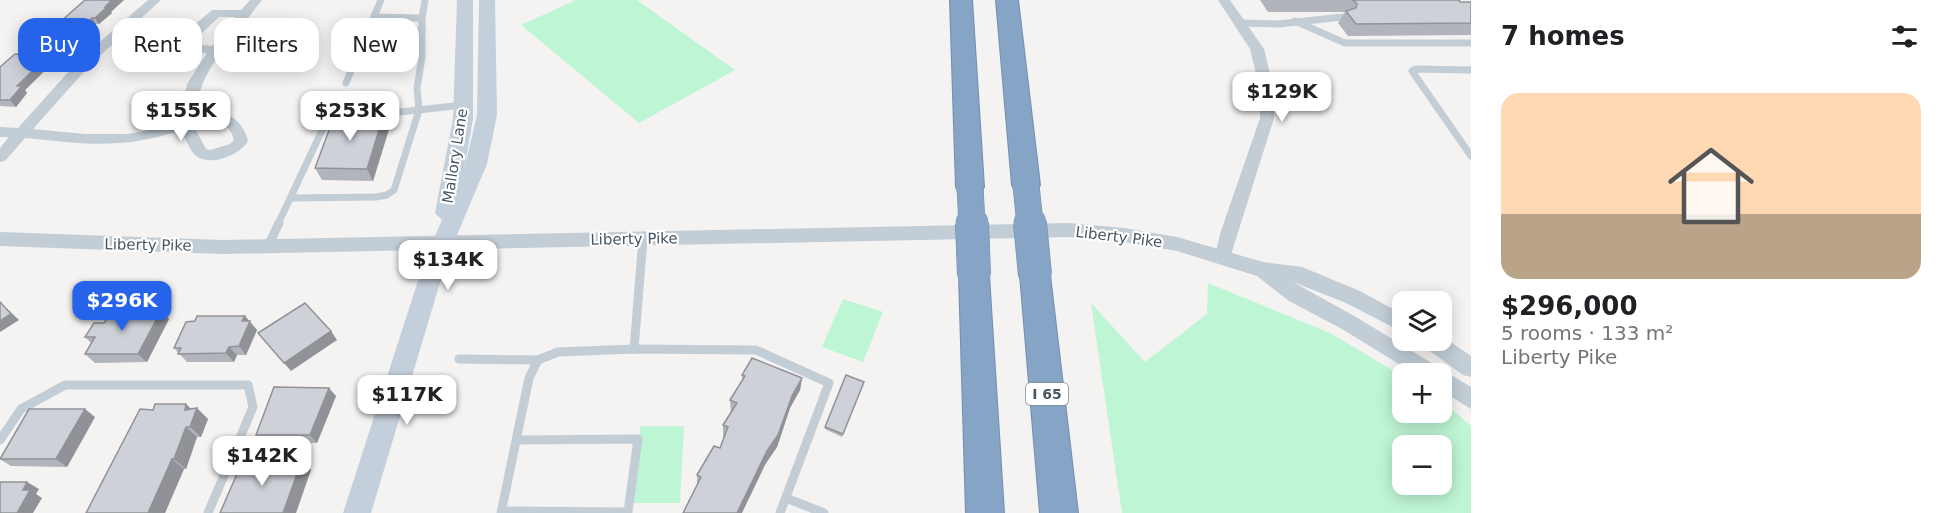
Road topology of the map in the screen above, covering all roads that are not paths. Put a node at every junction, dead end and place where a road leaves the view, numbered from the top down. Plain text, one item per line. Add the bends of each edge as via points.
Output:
1 (156, 0) edge
2 (256, 0) edge
3 (381, 0) edge
4 (425, 0) edge
5 (465, 0) edge
6 (487, 0) edge
7 (961, 0) edge
8 (1007, 0) edge
9 (1224, 0) edge
10 (241, 17) junction
11 (1343, 17) dead end
12 (247, 18) edge
13 (374, 18) edge
14 (422, 18) joint
15 (1295, 21) junction
16 (1239, 23) junction
17 (419, 31) edge
18 (422, 31) junction
19 (1471, 43) edge
20 (214, 46) edge
21 (214, 51) edge
22 (1471, 70) edge
23 (350, 72) edge
24 (346, 82) dead end
25 (463, 105) junction
26 (419, 110) junction
27 (0, 132) edge
28 (20, 132) junction
29 (1471, 156) edge
30 (0, 158) edge
31 (291, 198) junction
32 (0, 239) edge
33 (643, 240) junction
34 (443, 242) junction
35 (268, 246) junction
36 (1223, 256) junction
37 (1263, 270) junction
38 (1392, 318) edge
39 (634, 349) junction
40 (1446, 351) edge
41 (459, 359) dead end
42 (537, 360) junction
43 (1416, 363) edge
44 (1471, 368) edge
45 (1452, 386) edge
46 (1471, 399) edge
47 (0, 440) edge
48 (517, 440) junction
49 (786, 498) junction
50 (502, 512) edge
51 (208, 513) edge
52 (357, 513) edge
53 (780, 513) edge
54 (824, 513) edge
55 (985, 513) edge
56 (1059, 513) edge

1 - 28 street via 86,62
2 - 10 street
3 - 13 lane
4 - 14 lane
5 - 25 main road, Mallory Lane
6 - 34 main road, Mallory Lane via 489,87 484,134 477,164
7 - 55 highway, bridge
8 - 56 highway, I 65, bridge
9 - 16 street
10 - 12 street
10 - 20 street via 216,13 186,46
11 - 15 lane
14 - 18 lane
15 - 16 lane
15 - 19 lane via 1345,43
16 - 36 street via 1257,49 1267,86 1267,118
17 - 18 lane
18 - 26 lane
21 - 28 street via 192,88 187,118 138,139 108,141
22 - 29 lane via 1412,71
23 - 24 lane
25 - 26 lane
25 - 34 main road, Mallory Lane
26 - 31 lane via 337,113 327,120
26 - 31 lane via 394,190 387,195
27 - 28 street
28 - 30 street
31 - 35 lane
32 - 35 street, Liberty Pike
33 - 34 street, Liberty Pike
33 - 36 street, Liberty Pike via 1068,230 1156,240
33 - 39 lane
34 - 35 street, Liberty Pike
34 - 52 main road
36 - 37 street, Liberty Pike
37 - 38 street, Liberty Pike via 1302,275
37 - 43 street, Liberty Pike via 1296,296 1349,322
39 - 42 lane via 558,352
39 - 49 lane via 756,350 829,383
40 - 44 street
41 - 42 lane
42 - 48 lane via 529,378
45 - 46 street
47 - 51 lane via 21,408 65,385 248,385 253,408
48 - 50 lane
48 - 50 lane via 638,439 628,512
49 - 53 lane
49 - 54 lane

